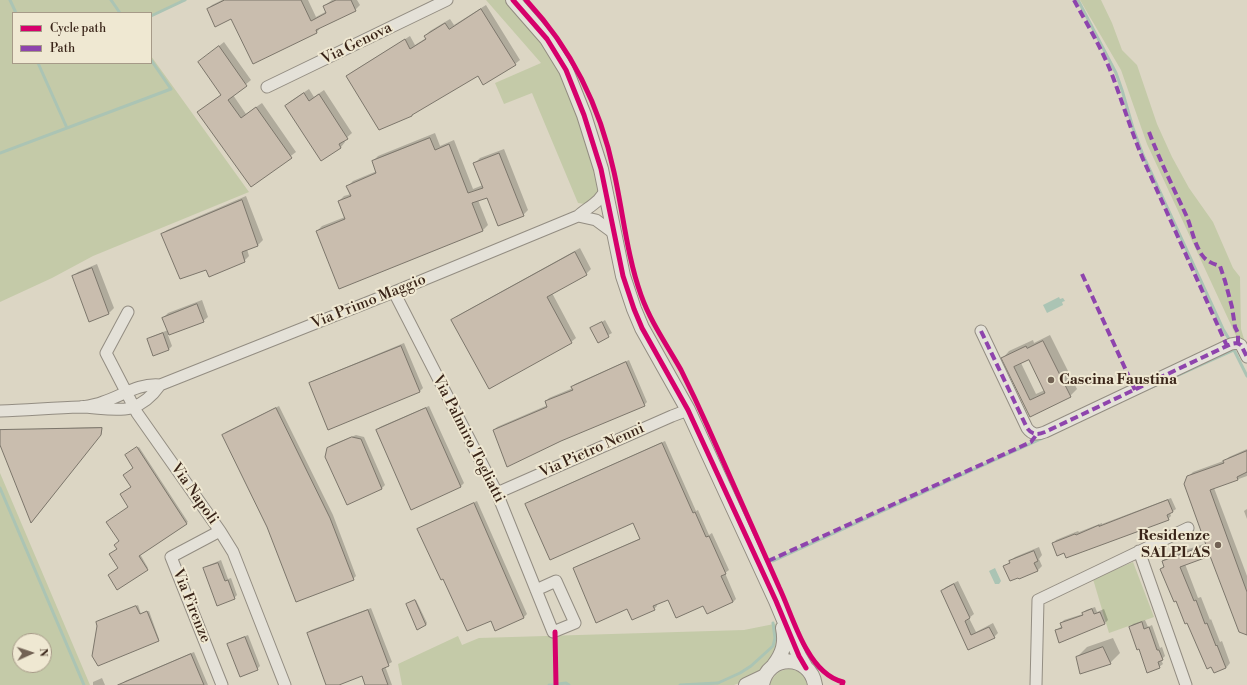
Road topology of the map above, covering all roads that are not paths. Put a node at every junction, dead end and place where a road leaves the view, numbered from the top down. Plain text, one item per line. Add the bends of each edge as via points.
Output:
1 (447, 0) edge
2 (513, 0) edge
3 (267, 87) dead end
4 (606, 188) junction
5 (590, 207) junction
6 (610, 209) junction
7 (578, 216) junction
8 (596, 220) junction
9 (615, 234) junction
10 (394, 292) junction
11 (128, 312) dead end
12 (981, 331) dead end
13 (1247, 357) edge
14 (160, 385) junction
15 (126, 392) junction
16 (81, 407) junction
17 (134, 407) junction
18 (688, 410) junction
19 (0, 411) edge
20 (497, 493) junction
21 (1188, 528) dead end
22 (220, 531) junction
23 (1139, 551) junction
24 (536, 590) dead end
25 (779, 610) junction
26 (767, 675) edge
27 (811, 677) edge
28 (222, 685) edge
29 (285, 685) edge
30 (746, 685) edge
31 (828, 685) edge
32 (1036, 685) edge
33 (1186, 685) edge

1 - 3 street, Via Genova
2 - 4 street via 547,39 566,70 589,127
4 - 5 street, Via Primo Maggio via 604,195
4 - 6 street
5 - 6 street via 605,205
5 - 7 street, Via Primo Maggio
6 - 8 street via 605,216
6 - 9 street
7 - 8 street
7 - 10 street, Via Primo Maggio
8 - 9 street
9 - 18 street via 623,276 634,309
10 - 14 street, Via Primo Maggio
10 - 20 street, Via Palmiro Togliatti
11 - 15 street, Via Napoli via 106,354
12 - 13 street via 1027,428 1034,434 1045,432 1232,344 1238,343 1242,346
14 - 15 street, Via Primo Maggio via 144,385
14 - 17 street, Via Primo Maggio via 149,398
15 - 16 street, Via Primo Maggio via 102,403
15 - 17 street, Via Napoli
16 - 17 street via 115,410
16 - 19 street
17 - 22 street, Via Napoli
18 - 20 street, Via Pietro Nenni
18 - 25 street
20 - 24 street, Via Palmiro Togliatti
21 - 23 street
22 - 28 street, Via Firenze via 171,557
22 - 29 street, Via Napoli via 233,552
23 - 32 street via 1038,600
23 - 33 street
25 - 26 street via 784,644 782,652
25 - 27 street
26 - 27 street via 783,662 790,661 800,664
26 - 30 street
27 - 31 street

